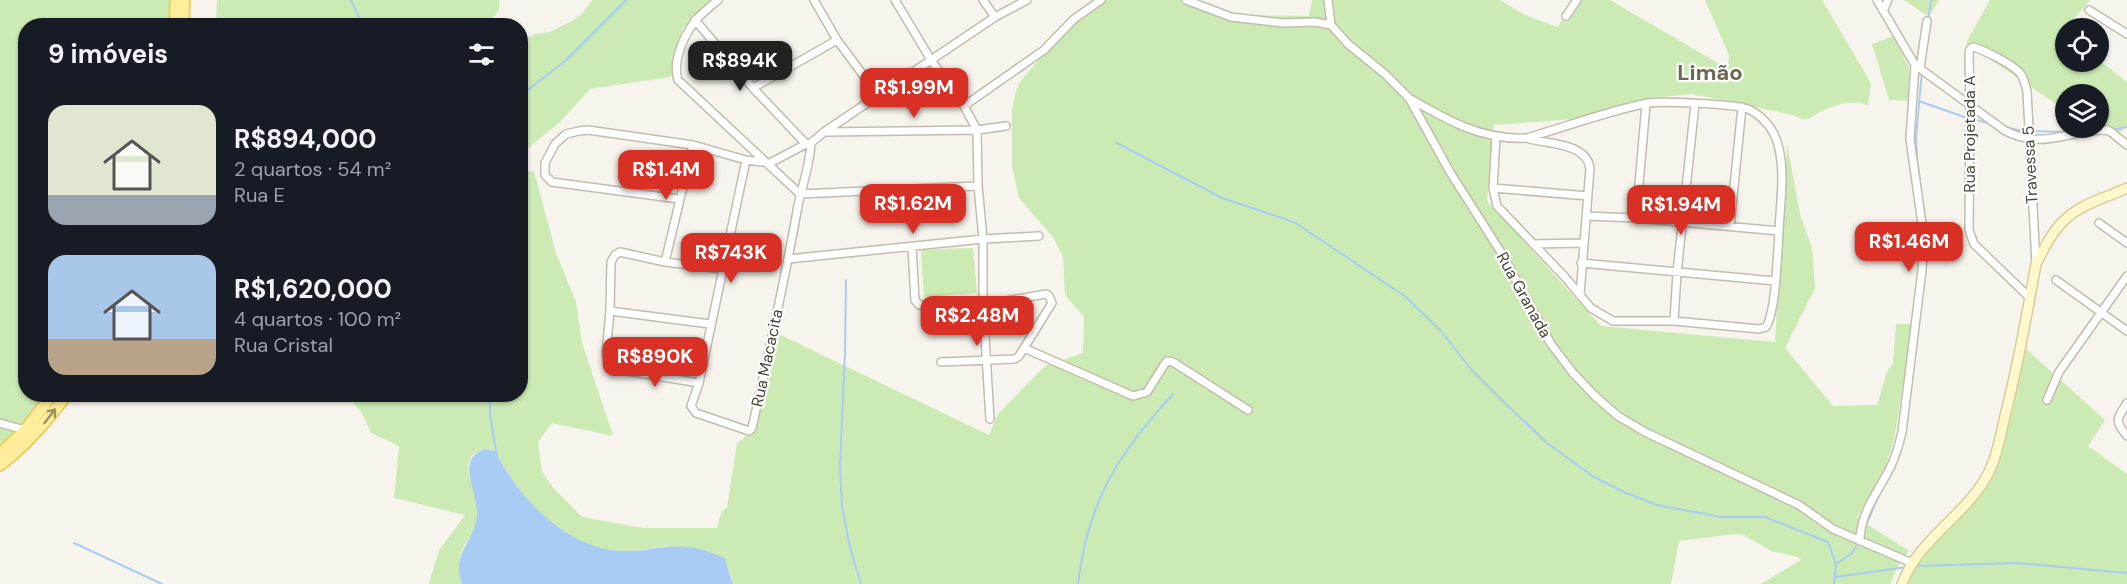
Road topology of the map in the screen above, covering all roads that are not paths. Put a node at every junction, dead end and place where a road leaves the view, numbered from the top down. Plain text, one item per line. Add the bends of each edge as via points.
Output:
1 (176, 0) edge
2 (184, 0) edge
3 (718, 0) edge
4 (814, 0) edge
5 (895, 0) edge
6 (983, 0) edge
7 (1027, 0) edge
8 (1101, 0) edge
9 (1186, 0) edge
10 (1328, 0) edge
11 (1577, 0) edge
12 (1877, 0) edge
13 (1888, 0) edge
14 (2089, 10) dead end
15 (1884, 11) junction
16 (1566, 16) dead end
17 (995, 17) junction
18 (175, 18) edge
19 (183, 18) edge
20 (695, 21) junction
21 (1927, 21) dead end
22 (1330, 25) junction
23 (2127, 34) edge
24 (837, 40) junction
25 (931, 60) junction
26 (1917, 66) junction
27 (2017, 70) joint
28 (753, 88) junction
29 (878, 95) junction
30 (1409, 98) junction
31 (1646, 104) junction
32 (1695, 104) junction
33 (964, 106) junction
34 (1970, 106) junction
35 (1742, 107) junction
36 (1006, 126) dead end
37 (977, 130) junction
38 (824, 132) junction
39 (1496, 137) junction
40 (1526, 138) junction
41 (2028, 140) junction
42 (809, 143) junction
43 (693, 145) junction
44 (2127, 145) edge
45 (746, 160) junction
46 (770, 163) junction
47 (978, 186) junction
48 (1493, 188) junction
49 (2127, 188) edge
50 (800, 194) junction
51 (1588, 196) junction
52 (679, 199) junction
53 (1586, 216) junction
54 (1636, 218) junction
55 (2099, 223) dead end
56 (1683, 224) junction
57 (1730, 226) junction
58 (1779, 231) junction
59 (1039, 236) dead end
60 (983, 239) junction
61 (1583, 243) junction
62 (2127, 243) edge
63 (1533, 244) junction
64 (912, 247) junction
65 (789, 259) junction
66 (665, 262) junction
67 (1581, 263) junction
68 (2036, 264) junction
69 (722, 269) junction
70 (1677, 273) junction
71 (2127, 276) edge
72 (2056, 280) dead end
73 (1775, 281) junction
74 (1580, 295) junction
75 (2030, 298) junction
76 (984, 305) junction
77 (610, 311) junction
78 (2102, 314) junction
79 (1674, 321) junction
80 (710, 324) junction
81 (2127, 331) edge
82 (1024, 348) junction
83 (988, 359) junction
84 (941, 362) dead end
85 (699, 383) junction
86 (2047, 400) dead end
87 (47, 402) edge
88 (61, 402) edge
89 (2127, 403) edge
90 (1248, 410) dead end
91 (990, 419) dead end
92 (0, 423) edge
93 (25, 430) junction
94 (2127, 436) edge
95 (0, 454) edge
96 (0, 465) edge
97 (1860, 541) junction
98 (1912, 563) junction
99 (1902, 584) edge

1 - 18 main road
2 - 19 main road
3 - 20 street
4 - 24 street
5 - 25 street
6 - 17 street
7 - 17 street
8 - 33 street via 1074,19 1044,50
9 - 22 street via 1231,17
10 - 22 street
11 - 16 street
12 - 15 street
13 - 15 street
14 - 23 street
15 - 26 street
17 - 25 street
20 - 28 street
20 - 46 street via 680,50 678,80
21 - 26 street
22 - 30 street, Rua Granada
24 - 28 street
24 - 29 street
25 - 29 street
25 - 33 street
26 - 34 street
26 - 97 street via 1910,145 1924,238 1907,397 1896,454 1867,510
27 - 34 street, Rua Projetada A via 1973,47 1969,52
27 - 41 street, Travessa 5 via 2027,91
28 - 42 street
29 - 38 street
30 - 39 street via 1470,131
30 - 97 street, Rua Granada via 1551,344 1596,396 1618,416 1645,432 1799,505 1833,529
31 - 32 street
31 - 40 street
31 - 54 street
32 - 35 street
32 - 56 street
33 - 37 street
34 - 41 street via 2004,130
34 - 75 street, Rua Projetada A via 1971,237
35 - 57 street
35 - 58 street via 1768,124 1776,138 1782,182
36 - 37 street
37 - 38 street
37 - 47 street
38 - 42 street
39 - 40 street
39 - 48 street
40 - 51 street via 1576,149 1587,157
41 - 44 street via 2102,130
41 - 68 street, Travessa 5
42 - 46 street
42 - 50 street, Rua Macacita via 810,159
43 - 45 street
43 - 52 street
43 - 52 street via 579,130 566,134 545,163 545,175 552,182
45 - 46 street
45 - 69 street
46 - 50 street
47 - 50 street
47 - 60 street
48 - 51 street
48 - 63 street via 1502,212
49 - 68 street via 2065,219
50 - 65 street, Rua Macacita
51 - 53 street
52 - 66 street
53 - 54 street
53 - 61 street
54 - 56 street
55 - 62 street
56 - 57 street
56 - 70 street
57 - 58 street
58 - 73 street
59 - 60 street
60 - 64 street
60 - 76 street
61 - 63 street
61 - 67 street
63 - 74 street
64 - 65 street
64 - 76 street via 915,300 920,305
65 - 85 street, Rua Macacita via 753,428 749,431 696,413 691,406
66 - 69 street
66 - 77 street via 620,252 615,255 610,272
67 - 70 street
67 - 74 street
68 - 75 street
69 - 80 street
70 - 73 street
70 - 79 street
71 - 78 street
72 - 78 street
73 - 79 street via 1769,322 1763,329
74 - 79 street via 1591,308 1613,321
75 - 98 street via 1993,464 1972,496
76 - 82 street via 1049,296 1052,303
76 - 83 street
77 - 80 street
77 - 85 street via 606,354 615,369
78 - 81 street
78 - 86 street via 2059,372
80 - 85 street
82 - 83 street via 1015,359
82 - 90 street via 1133,396 1147,392 1164,364 1173,362
83 - 84 street
83 - 91 street
87 - 93 main road
96 -> 88 main road via 45,423
89 - 94 street via 2118,417
92 - 93 street
93 - 95 main road
97 - 98 street, Rua Granada
98 - 99 street

